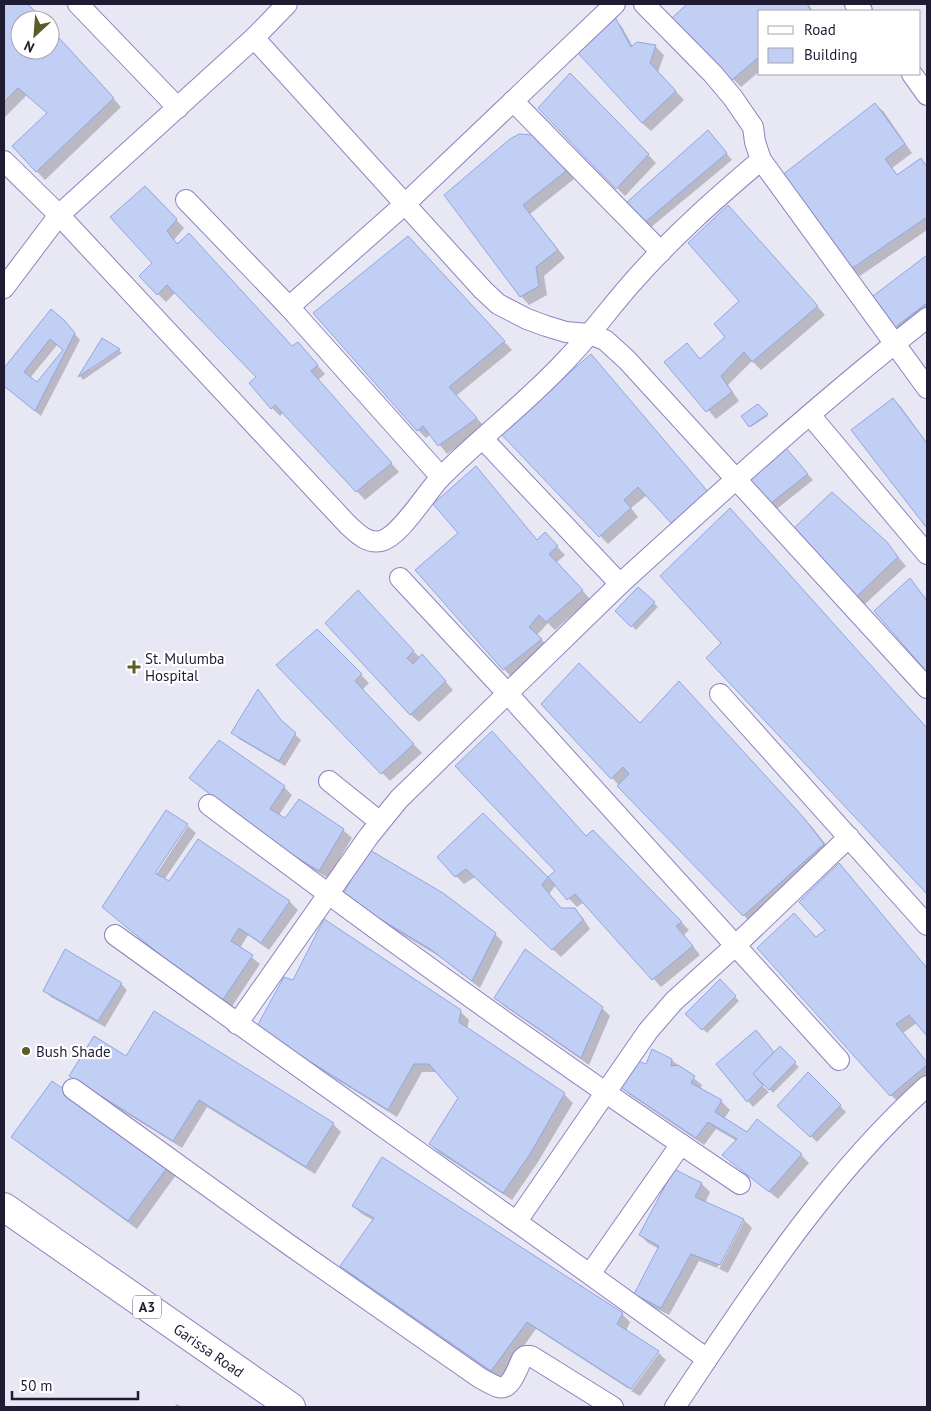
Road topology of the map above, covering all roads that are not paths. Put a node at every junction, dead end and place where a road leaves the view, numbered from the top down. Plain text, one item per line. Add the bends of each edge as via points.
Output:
1 (78, 4) edge
2 (286, 4) edge
3 (615, 4) edge
4 (653, 6) edge
5 (254, 38) junction
6 (913, 75) edge
7 (927, 95) edge
8 (513, 101) junction
9 (178, 108) junction
10 (761, 160) junction
11 (4, 161) edge
12 (186, 200) dead end
13 (405, 204) junction
14 (59, 215) junction
15 (660, 252) junction
16 (4, 288) edge
17 (289, 307) junction
18 (927, 318) edge
19 (588, 334) junction
20 (894, 344) junction
21 (927, 388) edge
22 (810, 415) junction
23 (483, 439) junction
24 (441, 477) junction
25 (735, 480) junction
26 (927, 552) edge
27 (400, 578) dead end
28 (620, 584) junction
29 (927, 688) edge
30 (508, 694) junction
31 (720, 694) dead end
32 (329, 781) dead end
33 (209, 805) dead end
34 (380, 822) junction
35 (849, 836) junction
36 (328, 894) junction
37 (927, 925) edge
38 (115, 935) dead end
39 (736, 946) junction
40 (237, 1024) junction
41 (839, 1060) dead end
42 (927, 1086) edge
43 (73, 1089) dead end
44 (607, 1092) junction
45 (681, 1144) junction
46 (740, 1184) dead end
47 (4, 1207) edge
48 (517, 1221) junction
49 (590, 1274) junction
50 (707, 1359) junction
51 (290, 1407) edge
52 (613, 1407) edge
53 (675, 1407) edge

1 - 9 street
2 - 5 street
3 - 8 street
4 - 10 street via 734,98 753,127
5 - 9 street
5 - 13 street
6 - 7 street
8 - 13 street
8 - 15 street
9 - 14 street
10 - 15 street via 715,198
10 - 20 street
11 - 14 street
12 - 17 street
13 - 17 street
13 - 19 street via 498,304 546,326
14 - 16 street
14 - 24 street via 348,525 364,538 372,542 382,541 397,531
15 - 19 street
17 - 24 street
18 - 20 street
19 - 23 street via 543,384
19 - 25 street via 605,340 627,360
20 - 21 street
20 - 22 street
22 - 25 street
22 - 26 street
23 - 24 street
23 - 28 street
25 - 28 street
25 - 29 street
27 - 30 street
28 - 30 street
30 - 34 street via 399,799
30 - 39 street
31 - 35 street
32 - 34 street
33 - 36 street
34 - 36 street
35 - 37 street
35 - 39 street
36 - 40 street
36 - 44 street
38 - 40 street
39 - 41 street
39 - 44 street via 674,1001 648,1031
40 - 48 street
42 - 50 street via 841,1174 791,1237
43 - 52 street via 480,1378 500,1388 505,1387 522,1359 531,1356
44 - 45 street
44 - 48 street
45 - 46 street
45 - 49 street
47 - 51 highway, Garissa Road / A3
48 - 49 street
49 - 50 street
50 - 53 street

